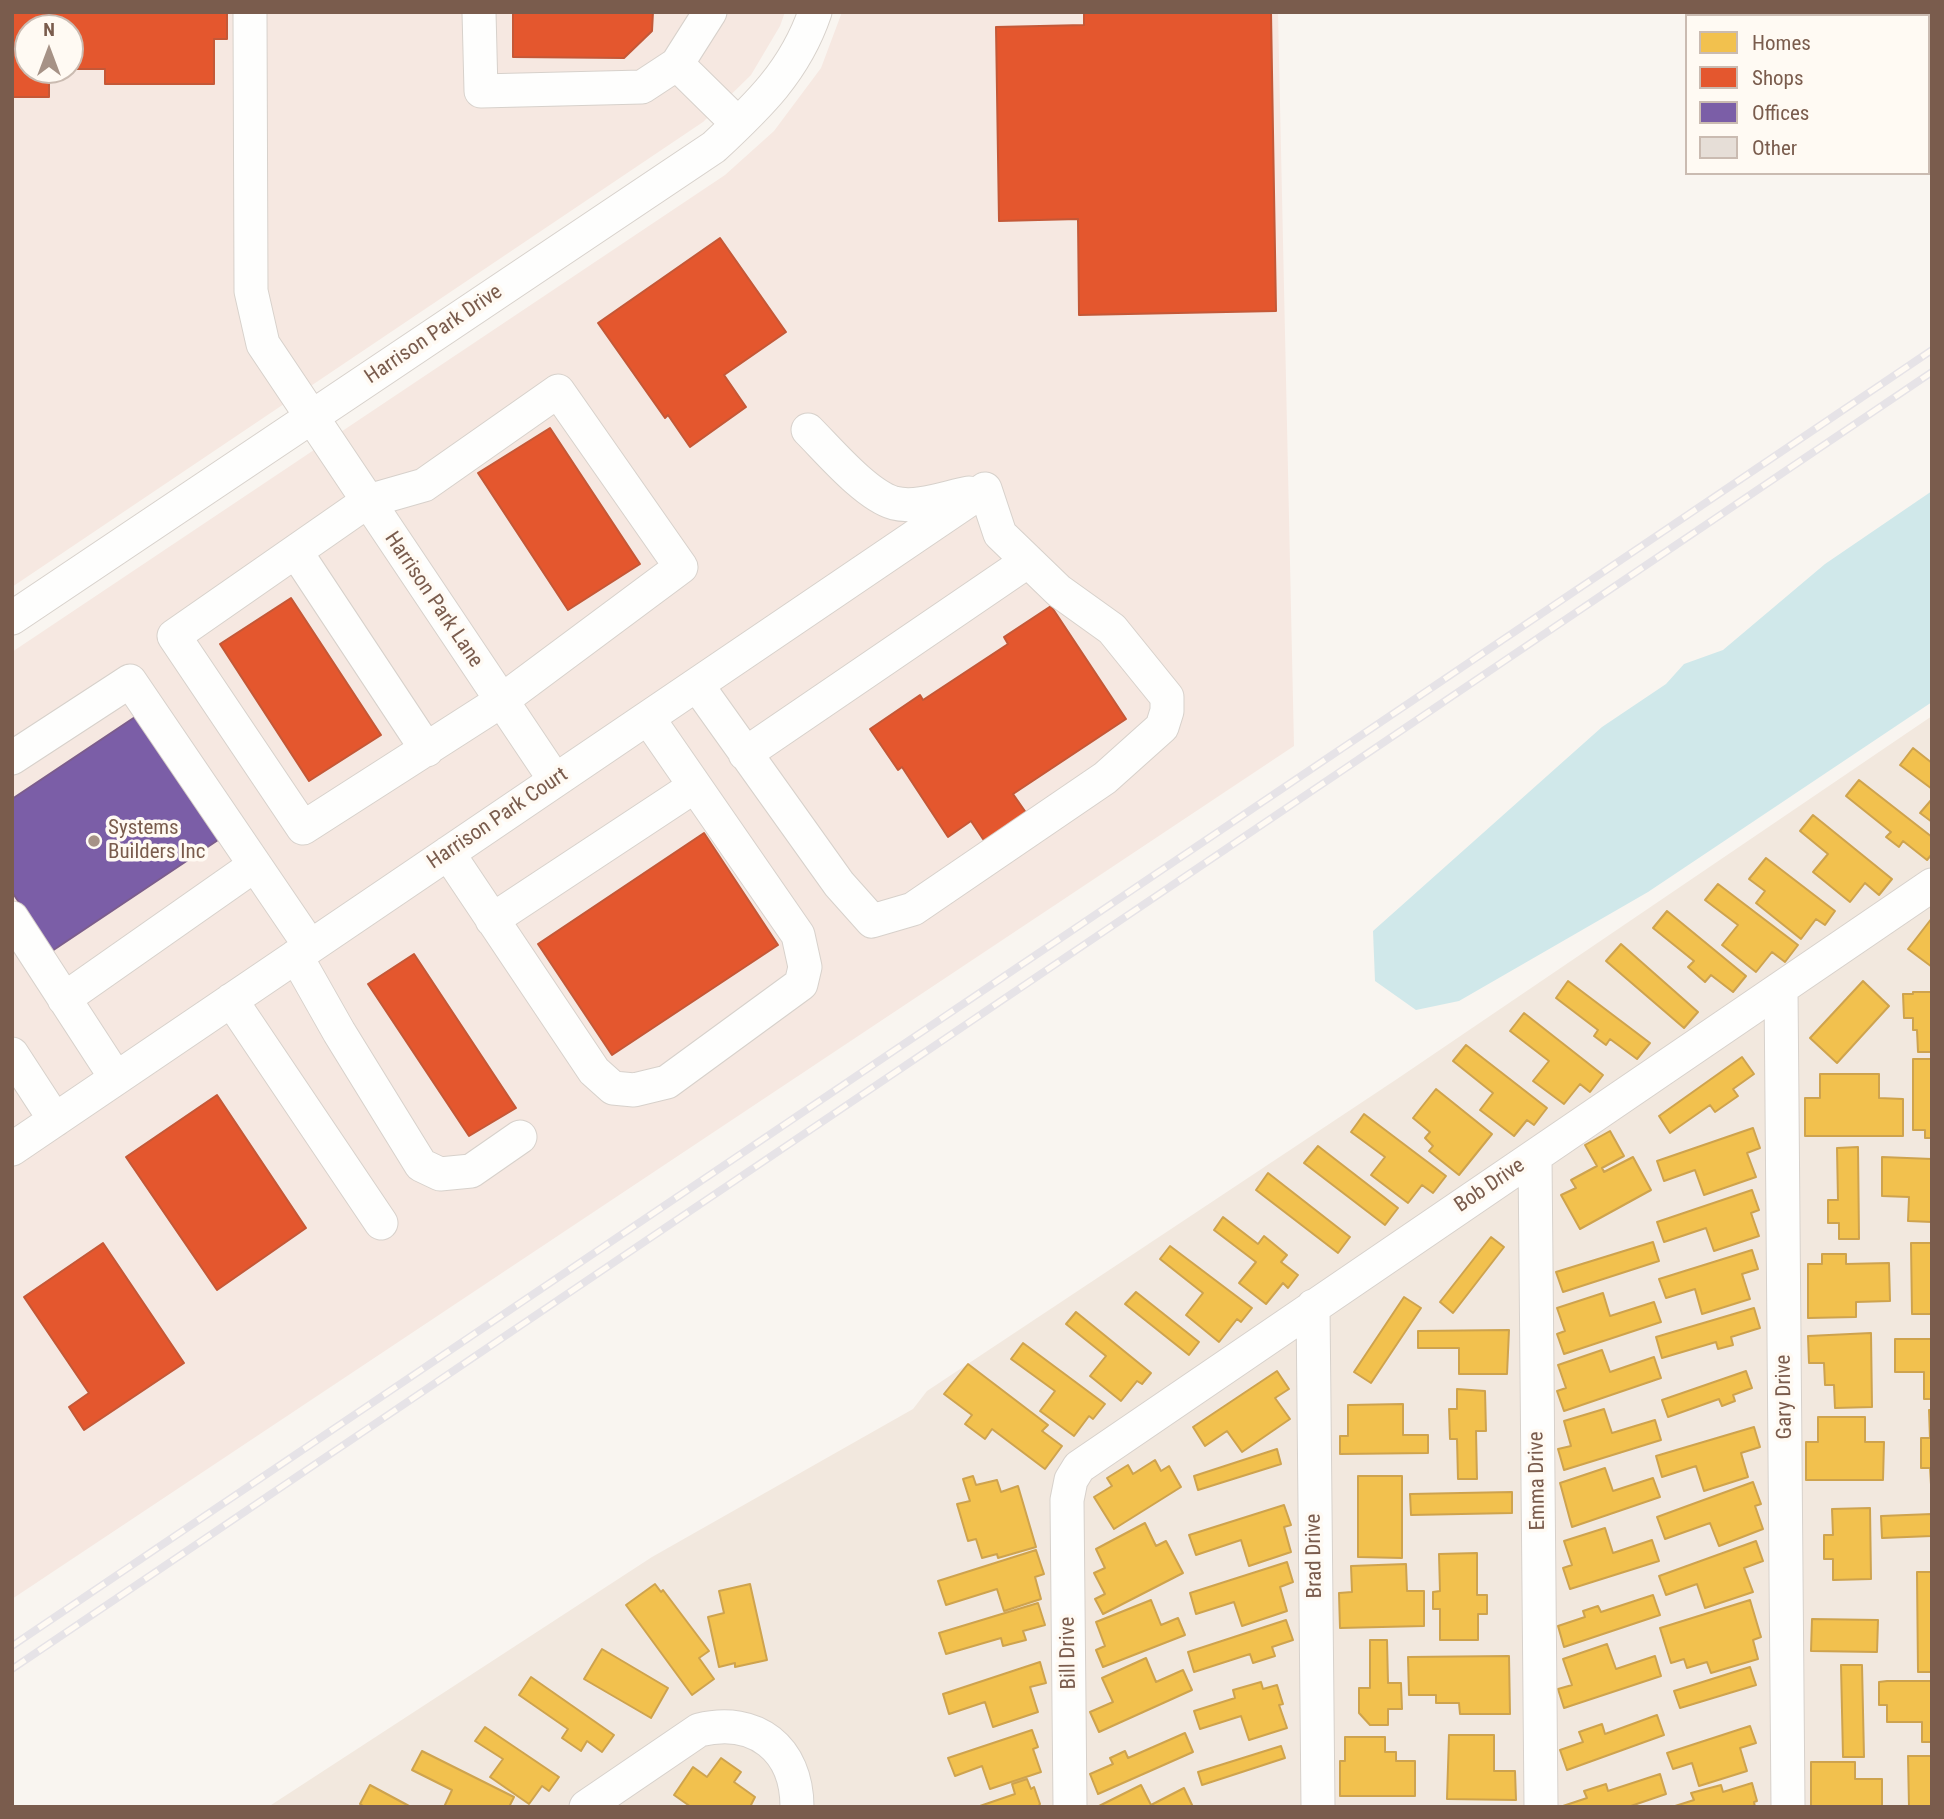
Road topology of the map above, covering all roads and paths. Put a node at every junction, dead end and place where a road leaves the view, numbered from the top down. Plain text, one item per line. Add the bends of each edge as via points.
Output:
1 (250, 12) edge
2 (479, 12) edge
3 (710, 12) edge
4 (815, 12) edge
5 (677, 64) junction
6 (738, 124) junction
7 (312, 418) junction
8 (808, 430) dead end
9 (985, 489) junction
10 (368, 501) junction
11 (296, 551) junction
12 (1028, 561) junction
13 (12, 618) edge
14 (697, 685) junction
15 (501, 701) junction
16 (648, 718) junction
17 (427, 750) junction
18 (745, 754) junction
19 (12, 758) edge
20 (555, 780) junction
21 (695, 786) junction
22 (448, 853) junction
23 (255, 865) junction
24 (1932, 885) edge
25 (12, 918) edge
26 (492, 920) junction
27 (303, 951) junction
28 (1781, 988) junction
29 (64, 999) junction
30 (231, 1000) junction
31 (12, 1054) edge
32 (116, 1078) junction
33 (55, 1120) junction
34 (520, 1137) dead end
35 (12, 1149) edge
36 (1535, 1156) junction
37 (380, 1223) dead end
38 (1313, 1306) junction
39 (1068, 1500) joint
40 (586, 1807) edge
41 (797, 1807) edge
42 (1070, 1807) edge
43 (1318, 1807) edge
44 (1541, 1807) edge
45 (1788, 1807) edge

1 - 7 street, Harrison Park Lane via 251,291 263,344
2 - 5 street via 481,91 642,87
3 - 5 street
4 - 6 street, Harrison Park Drive via 792,64
5 - 6 street
6 - 7 street, Harrison Park Drive via 714,146
7 - 10 street, Harrison Park Lane
7 - 13 street, Harrison Park Drive
8 - 9 street via 860,483 894,503 918,504
9 - 12 street via 1000,534
9 - 14 street, Harrison Park Court
10 - 11 street
10 - 15 street, Harrison Park Lane
10 - 15 street via 424,485 558,391 681,567
11 - 17 street
11 - 17 street via 174,636 303,828
12 - 18 street
12 - 18 street via 1059,591 1112,629 1167,697 1162,727 1105,778 913,909 872,921 839,884
14 - 16 street, Harrison Park Court
14 - 18 street
15 - 17 street
15 - 20 street, Harrison Park Lane
16 - 20 street, Harrison Park Court
16 - 21 street
19 - 23 street via 130,681
20 - 22 street, Harrison Park Court
21 - 26 street
21 - 26 street via 798,935 805,967 801,984 667,1082 634,1090 613,1088 594,1071
22 - 26 street
22 - 27 street, Harrison Park Court
23 - 27 street
23 - 29 street
24 - 28 street, Bob Drive
25 - 29 street
27 - 30 street, Harrison Park Court
27 - 34 street via 339,1032 421,1165 440,1174 471,1171
28 - 36 street, Bob Drive
28 - 45 street, Gary Drive
29 - 32 street
30 - 32 street, Harrison Park Court
30 - 37 street
31 - 33 street
32 - 33 street, Harrison Park Court
33 - 35 street, Harrison Park Court
36 - 38 street, Bob Drive
36 - 44 street, Emma Drive
38 - 39 street, Bob Drive via 1085,1461 1071,1480
38 - 43 street, Brad Drive
39 - 42 street, Bill Drive
40 - 41 street via 699,1730 719,1726 754,1731 776,1746 794,1777

